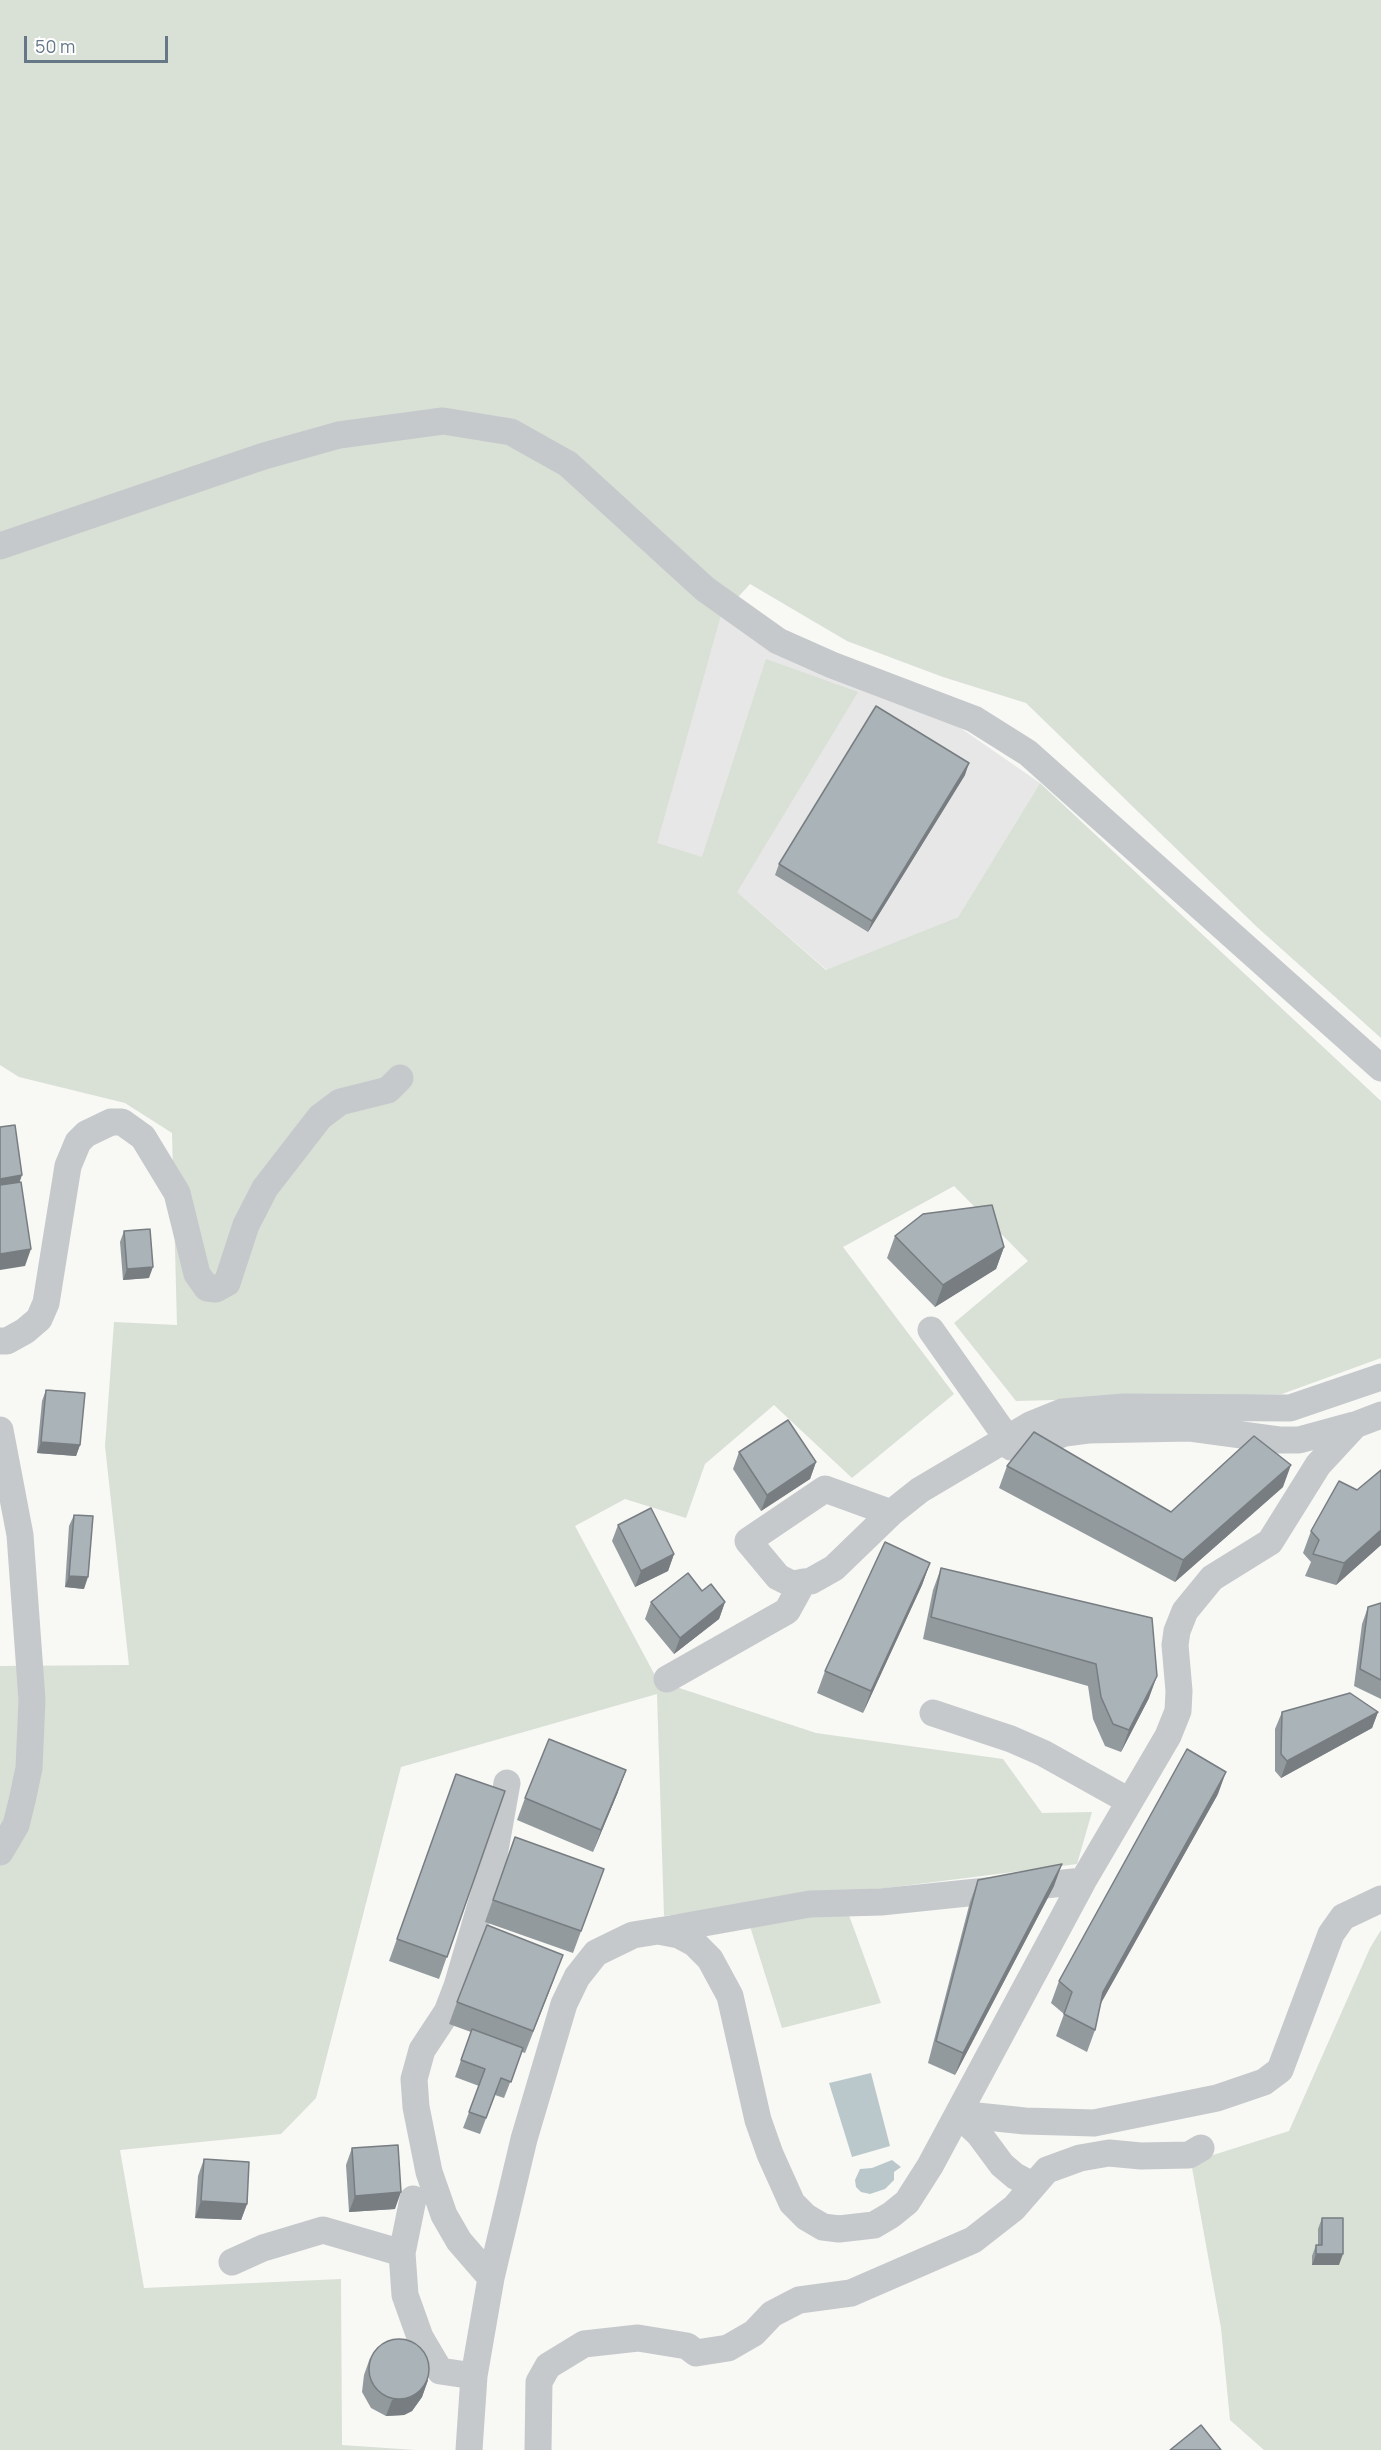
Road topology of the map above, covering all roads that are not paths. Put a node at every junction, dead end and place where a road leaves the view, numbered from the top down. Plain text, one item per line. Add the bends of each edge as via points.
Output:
1 (0, 546) edge
2 (1381, 1068) edge
3 (400, 1078) dead end
4 (931, 1330) dead end
5 (0, 1341) edge
6 (1381, 1377) edge
7 (1381, 1415) edge
8 (1355, 1425) junction
9 (0, 1430) edge
10 (1000, 1443) junction
11 (891, 1513) junction
12 (803, 1582) junction
13 (667, 1679) dead end
14 (933, 1713) dead end
15 (507, 1783) dead end
16 (1129, 1801) junction
17 (0, 1852) edge
18 (1083, 1881) junction
19 (1381, 1899) edge
20 (658, 1931) junction
21 (958, 2114) junction
22 (1201, 2148) dead end
23 (1032, 2185) junction
24 (413, 2199) dead end
25 (402, 2253) junction
26 (232, 2262) dead end
27 (491, 2277) junction
28 (474, 2376) junction
29 (469, 2450) edge
30 (538, 2450) edge

1 - 2 street via 264,456 339,435 443,421 511,432 568,464 705,589 778,641 974,719 1028,753
3 - 5 street via 388,1090 340,1102 320,1117 266,1188 246,1224 227,1282 216,1288 207,1288 197,1274 177,1193 144,1137 122,1122 111,1122 86,1134 78,1142 68,1166 46,1303 39,1319 25,1331
4 - 10 street
6 - 10 street via 1290,1408 1071,1410 1030,1425
7 - 8 street
8 - 10 street via 1299,1440 1182,1427 1088,1430 1065,1433 1031,1446
8 - 16 street via 1318,1466 1270,1542 1212,1578 1185,1611 1175,1645 1179,1691 1175,1720
9 - 17 street via 20,1535 32,1700 22,1801 16,1826
10 - 11 street via 920,1490
11 - 12 street via 834,1568
11 - 12 street via 825,1489 748,1541 778,1577 792,1584
12 - 13 street via 787,1611
14 - 16 street via 1011,1739
15 - 27 street via 492,1867 457,1986 447,2012 422,2050 414,2079 429,2172 444,2215 459,2241
16 - 18 street
18 - 20 street via 881,1902 810,1904
18 - 21 street
19 - 21 street via 1343,1917 1331,1934 1280,2070 1264,2082 1217,2098 1094,2123
20 - 21 street via 679,1935 693,1943 711,1959 719,1974 729,1996 770,2154 792,2204 806,2217 824,2227 839,2229 874,2224 891,2215 917,2187
20 - 27 street via 615,1942 596,1953 577,1977 555,2031 524,2139
21 - 23 street via 1002,2165
22 - 23 street via 1189,2155 1109,2153 1080,2158 1047,2170
23 - 30 street via 1014,2208 974,2240 851,2293 799,2300 772,2314 754,2333 728,2348 696,2353 687,2346 638,2338 584,2343 548,2366 539,2382
24 - 25 street
25 - 26 street via 324,2230 263,2248
25 - 28 street via 405,2295 420,2337 440,2371
27 - 28 street
28 - 29 street

